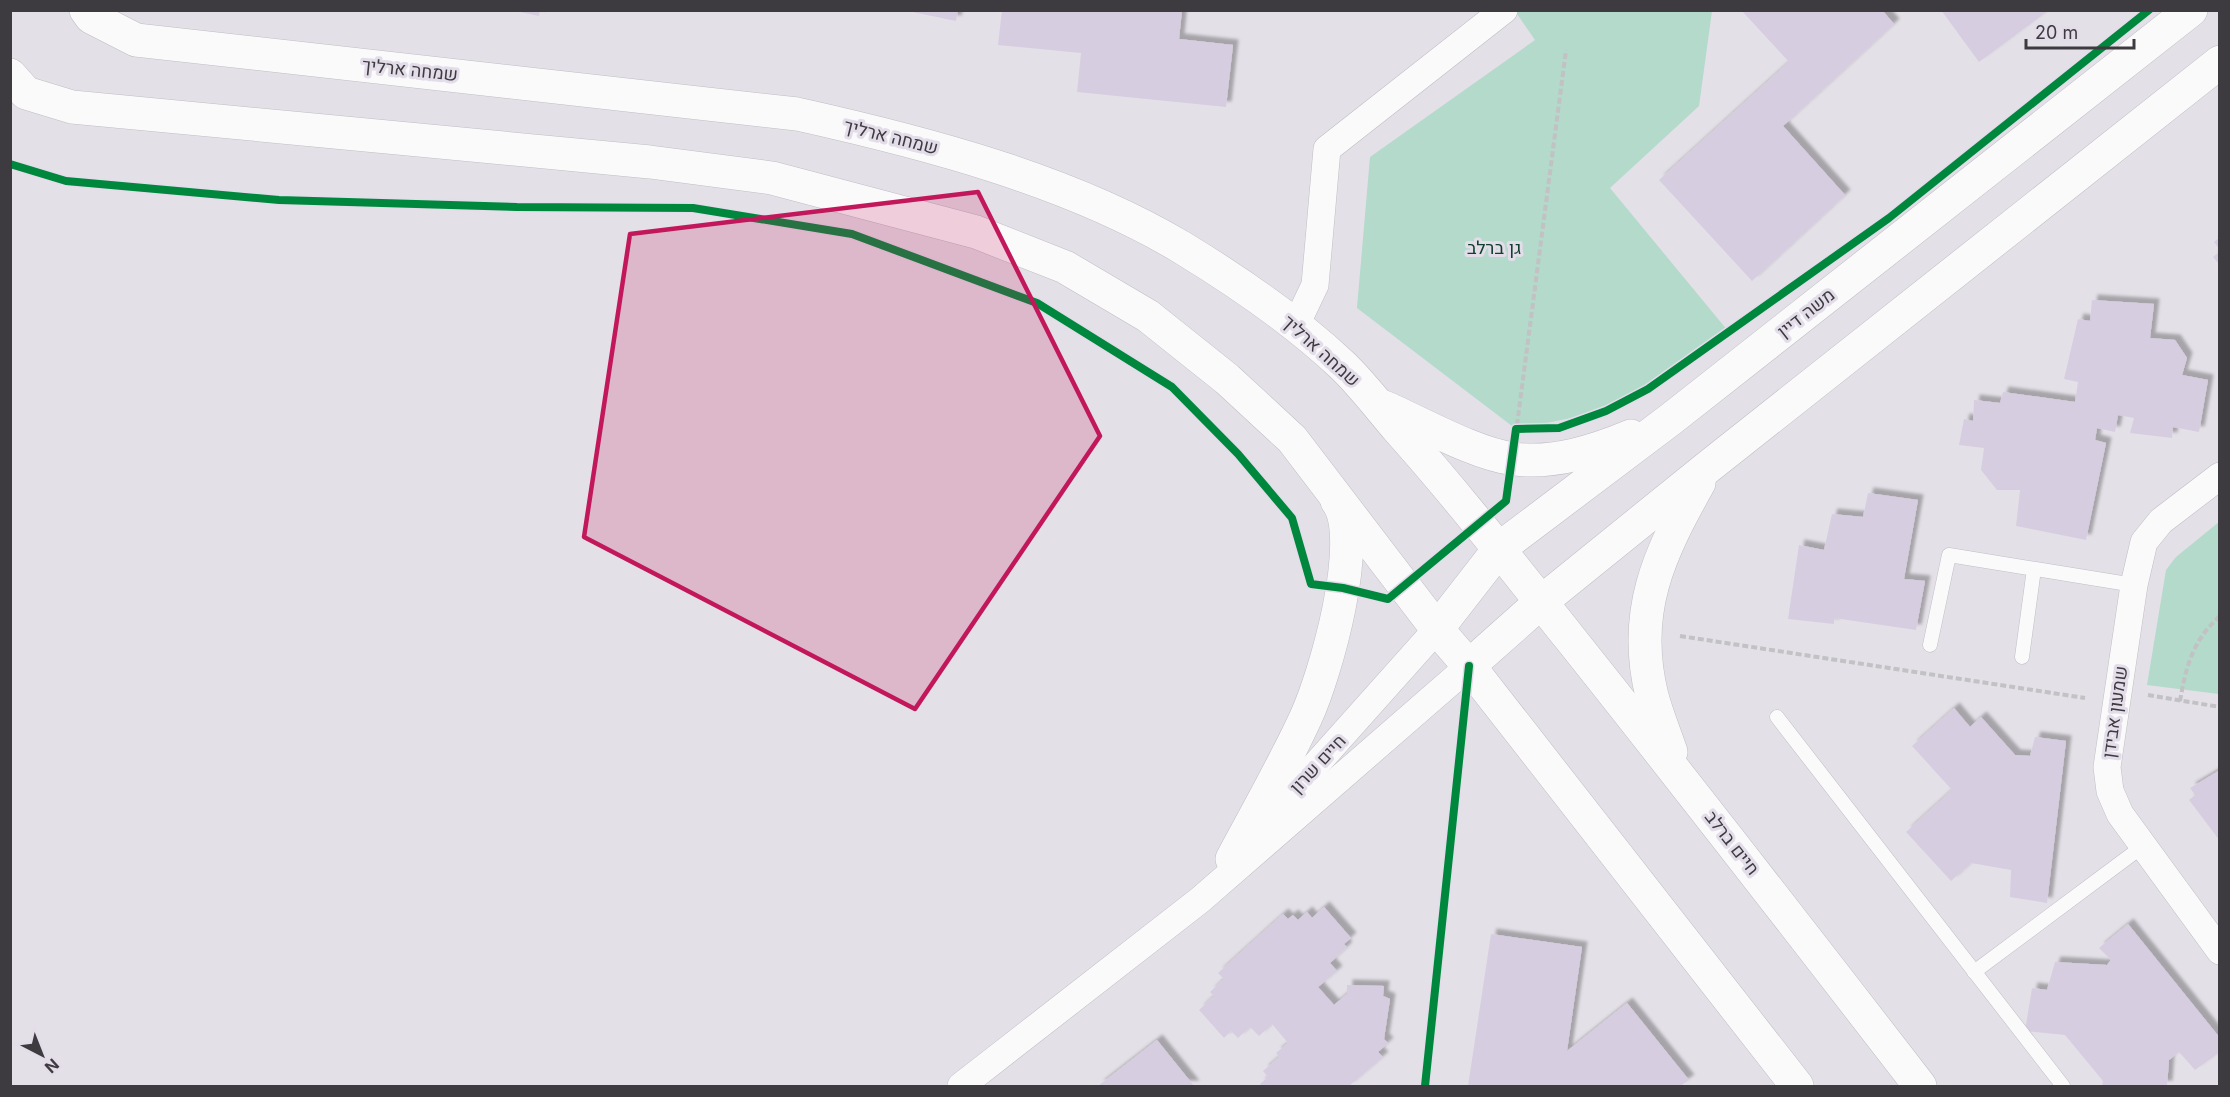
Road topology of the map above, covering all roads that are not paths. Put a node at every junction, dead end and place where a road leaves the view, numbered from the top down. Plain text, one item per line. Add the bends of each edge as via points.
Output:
1 (86, 10) edge
2 (1504, 10) edge
3 (2191, 10) edge
4 (2220, 62) edge
5 (10, 75) edge
6 (1295, 327) junction
7 (1375, 402) junction
8 (1671, 419) junction
9 (1292, 439) junction
10 (1708, 467) junction
11 (2220, 476) edge
12 (1500, 548) junction
13 (2034, 569) junction
14 (2134, 585) junction
15 (1541, 602) junction
16 (1437, 629) junction
17 (1930, 645) dead end
18 (2022, 657) dead end
19 (1469, 666) junction
20 (1777, 717) dead end
21 (1679, 774) junction
22 (2143, 846) junction
23 (1232, 859) junction
24 (1200, 900) junction
25 (2220, 951) edge
26 (1974, 972) junction
27 (961, 1086) edge
28 (1797, 1086) edge
29 (1920, 1086) edge
30 (2063, 1086) edge

1 - 6 street, שמחה ארליך via 91,17 136,40 796,114 903,138 1094,204 1178,246 1268,304
2 - 6 street via 1327,149 1315,285
3 - 8 street, משה דיין
4 - 10 street
5 - 9 street via 26,93 72,107 650,162 772,178 878,204 976,232 1065,267 1148,316 1227,379
6 - 7 street, שמחה ארליך via 1343,366
7 - 8 street via 1481,449 1514,444 1558,457 1594,451
7 - 12 street, שמחה ארליך
8 - 12 street, משה דיין
9 - 16 street
9 - 23 street via 1344,510 1343,588 1307,716
10 - 15 street
10 - 21 street via 1668,538 1650,588 1645,630 1652,696
11 - 14 street, שמעון אבידן via 2149,534
12 - 15 street, שמחה ארליך
12 - 16 street, משה דיין
13 - 14 lane
13 - 17 lane via 1949,555
13 - 18 lane
14 - 22 street, שמעון אבידן via 2107,757 2108,783 2120,814
15 - 19 street
15 - 21 street, חיים ברלב
16 - 19 street
16 - 23 street, חיים שרון
19 - 24 street, חיים שרון
19 - 28 street
20 - 26 lane
21 - 29 street, חיים ברלב
22 - 25 street, שמעון אבידן
22 - 26 lane
23 - 24 street, חיים שרון
24 - 27 street, חיים שרון
26 - 30 lane

